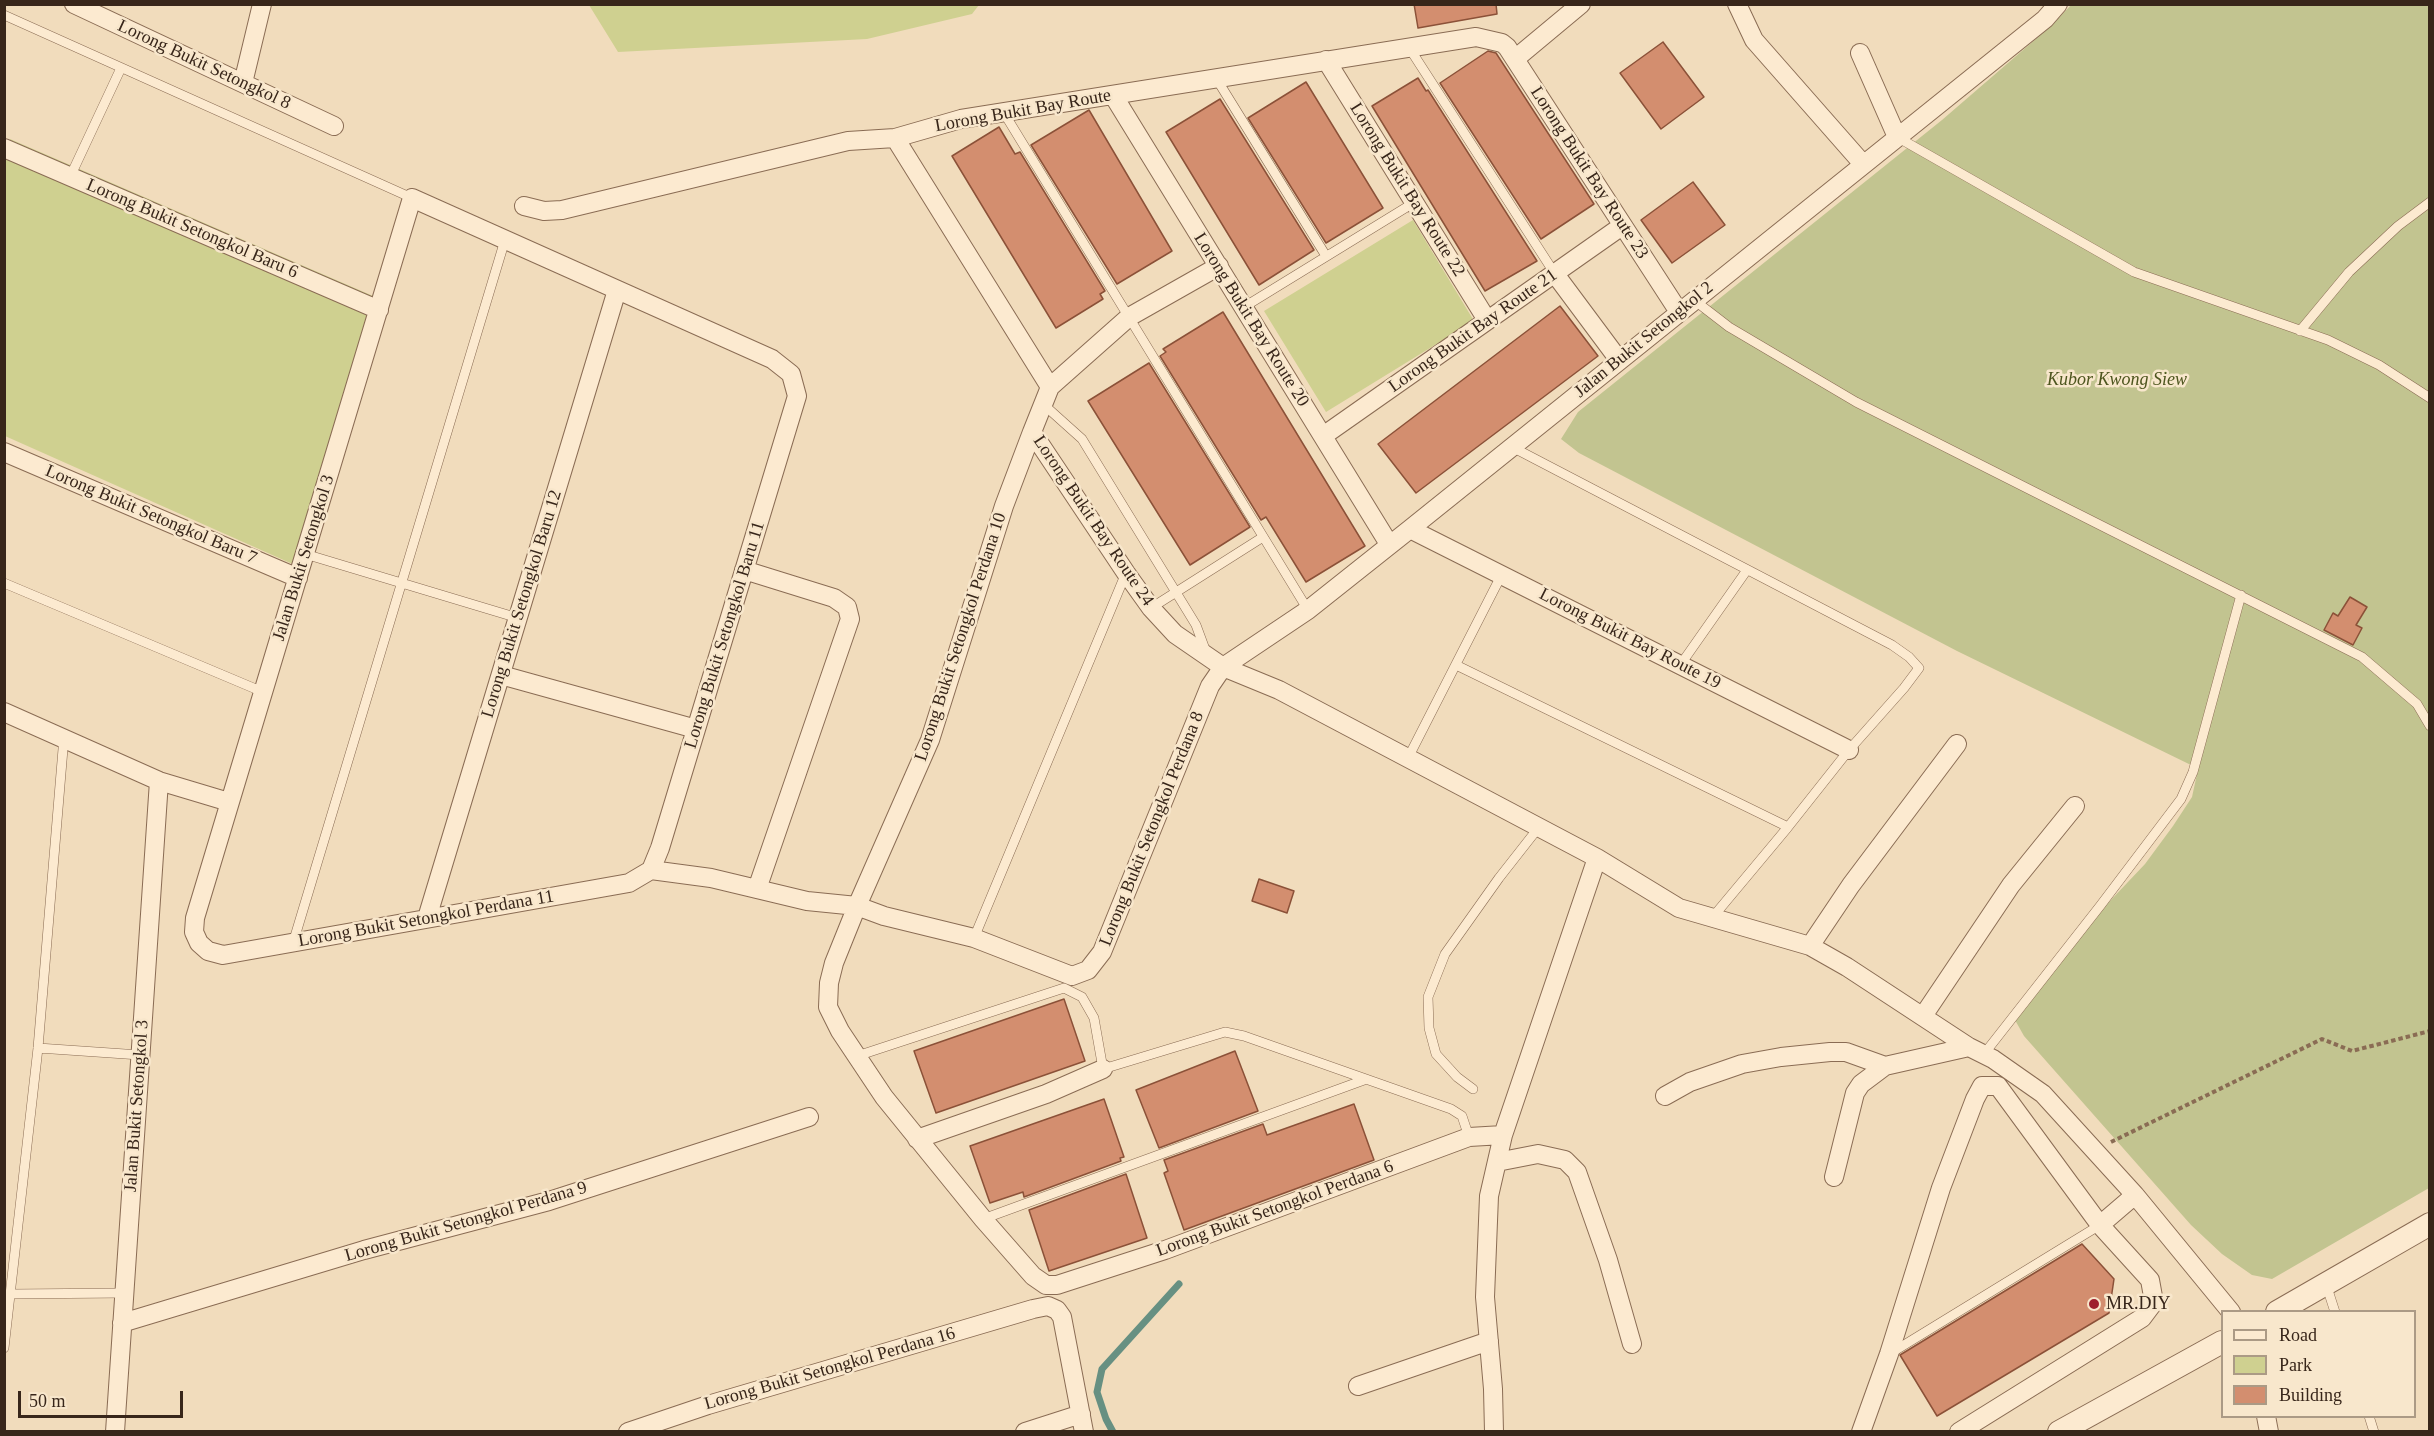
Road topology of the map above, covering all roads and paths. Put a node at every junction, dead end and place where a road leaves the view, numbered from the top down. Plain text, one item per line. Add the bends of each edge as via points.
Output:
1 (74, 4) edge
2 (262, 4) edge
3 (1581, 4) edge
4 (1737, 4) edge
5 (2058, 4) edge
6 (4, 15) edge
7 (1492, 41) joint
8 (1410, 49) junction
9 (1860, 53) dead end
10 (1515, 58) junction
11 (1326, 60) junction
12 (122, 68) junction
13 (1216, 78) junction
14 (243, 83) junction
15 (1113, 95) junction
16 (1004, 113) junction
17 (334, 126) dead end
18 (1897, 136) junction
19 (895, 138) junction
20 (4, 148) edge
21 (1863, 164) junction
22 (70, 177) junction
23 (412, 198) junction
24 (1415, 202) junction
25 (2430, 202) edge
26 (524, 206) dead end
27 (1623, 226) junction
28 (505, 240) junction
29 (1326, 256) junction
30 (1219, 266) junction
31 (1555, 274) junction
32 (617, 290) junction
33 (1694, 300) junction
34 (1244, 307) junction
35 (379, 310) junction
36 (1679, 312) junction
37 (1129, 317) junction
38 (1487, 320) junction
39 (2300, 331) junction
40 (1619, 360) junction
41 (1046, 395) junction
42 (2430, 398) edge
43 (1032, 432) junction
44 (1323, 436) junction
45 (1511, 446) junction
46 (4, 452) edge
47 (1410, 529) junction
48 (1263, 537) junction
49 (1389, 544) junction
50 (305, 554) junction
51 (744, 570) junction
52 (1747, 570) junction
53 (1126, 573) junction
54 (1502, 574) junction
55 (298, 578) junction
56 (4, 583) edge
57 (402, 584) junction
58 (1177, 592) junction
59 (2241, 595) junction
60 (1151, 608) junction
61 (1308, 610) junction
62 (518, 618) junction
63 (1215, 662) junction
64 (1681, 664) junction
65 (1456, 665) junction
66 (501, 675) junction
67 (263, 692) junction
68 (4, 711) edge
69 (2430, 726) edge
70 (696, 729) junction
71 (64, 737) junction
72 (1957, 744) dead end
73 (1849, 750) junction
74 (1408, 758) junction
75 (159, 781) junction
76 (229, 802) junction
77 (2075, 806) dead end
78 (1539, 827) junction
79 (1788, 827) junction
80 (1597, 858) junction
81 (651, 870) junction
82 (757, 890) junction
83 (857, 906) junction
84 (427, 918) junction
85 (1712, 918) junction
86 (974, 938) junction
87 (293, 943) junction
88 (1810, 946) junction
89 (222, 955) joint
90 (1923, 1016) junction
91 (2430, 1031) edge
92 (38, 1048) junction
93 (1976, 1050) junction
94 (140, 1055) junction
95 (857, 1056) junction
96 (1885, 1066) junction
97 (1103, 1070) junction
98 (1364, 1080) junction
99 (1473, 1089) dead end
100 (1665, 1095) dead end
101 (809, 1118) dead end
102 (1503, 1135) junction
103 (1469, 1137) junction
104 (917, 1139) junction
105 (2094, 1150) junction
106 (1497, 1162) junction
107 (1834, 1177) dead end
108 (2135, 1195) junction
109 (983, 1218) junction
110 (2430, 1224) edge
111 (2100, 1225) junction
112 (2326, 1284) junction
113 (1046, 1285) joint
114 (124, 1293) junction
115 (11, 1294) junction
116 (2229, 1310) edge
117 (2279, 1310) edge
118 (2335, 1310) edge
119 (122, 1323) junction
120 (1489, 1341) junction
121 (2221, 1342) edge
122 (1632, 1344) dead end
123 (4, 1347) edge
124 (1889, 1354) junction
125 (1358, 1386) dead end
126 (1082, 1423) edge
127 (115, 1431) edge
128 (628, 1431) edge
129 (1025, 1431) edge
130 (1494, 1431) edge
131 (1861, 1431) edge
132 (1959, 1431) edge
133 (2059, 1431) edge

1 - 14 street, Lorong Bukit Setongkol 8
2 - 14 street
3 - 10 street
4 - 21 street via 1754,40
5 - 18 street, Jalan Bukit Setongkol 2 via 2045,19
6 - 12 lane
7 - 8 street, Lorong Bukit Bay Route via 1476,37
7 - 10 street, Lorong Bukit Bay Route 23 via 1507,47
8 - 11 street, Lorong Bukit Bay Route
8 - 31 lane
9 - 18 street
10 - 27 street, Lorong Bukit Bay Route 23
11 - 13 street, Lorong Bukit Bay Route
11 - 24 street, Lorong Bukit Bay Route 22
12 - 22 lane
12 - 23 lane
13 - 15 street, Lorong Bukit Bay Route
13 - 29 lane
14 - 17 street, Lorong Bukit Setongkol 8
15 - 16 street, Lorong Bukit Bay Route
15 - 30 street, Lorong Bukit Bay Route 20
16 - 19 street, Lorong Bukit Bay Route via 961,119
16 - 37 lane
18 - 21 street, Jalan Bukit Setongkol 2
18 - 39 lane via 2134,272
19 - 26 street, Lorong Bukit Bay Route via 848,141 562,210
19 - 41 street
20 - 22 street, Lorong Bukit Setongkol Baru 6
21 - 33 street, Jalan Bukit Setongkol 2
22 - 35 street, Lorong Bukit Setongkol Baru 6
23 - 28 street
23 - 35 street, Jalan Bukit Setongkol 3
24 - 29 lane
24 - 38 street, Lorong Bukit Bay Route 22
25 - 39 lane via 2349,272
27 - 31 street, Lorong Bukit Bay Route 21
27 - 36 street, Lorong Bukit Bay Route 23
28 - 32 street
28 - 57 lane
29 - 34 lane
30 - 34 street, Lorong Bukit Bay Route 20
30 - 37 street
31 - 38 street, Lorong Bukit Bay Route 21
31 - 40 street
32 - 51 street, Lorong Bukit Setongkol Baru 11 via 772,359 791,374 797,396
32 - 62 street, Lorong Bukit Setongkol Baru 12
33 - 36 street, Jalan Bukit Setongkol 2
33 - 59 lane via 1729,327 1856,402
34 - 44 street, Lorong Bukit Bay Route 20
35 - 50 street, Jalan Bukit Setongkol 3
36 - 40 street, Jalan Bukit Setongkol 2
37 - 41 street
37 - 48 lane
38 - 44 street, Lorong Bukit Bay Route 21
39 - 42 lane via 2379,364
40 - 45 street, Jalan Bukit Setongkol 2
41 - 43 street, Lorong Bukit Bay Route 24
41 - 58 lane via 1082,439
43 - 53 street, Lorong Bukit Bay Route 24
43 - 83 street, Lorong Bukit Setongkol Perdana 10 via 1004,506 930,740
44 - 49 street, Lorong Bukit Bay Route 20
45 - 47 street, Jalan Bukit Setongkol 2
45 - 52 lane
46 - 55 street, Lorong Bukit Setongkol Baru 7
47 - 49 street, Jalan Bukit Setongkol 2
47 - 54 street, Lorong Bukit Bay Route 19
48 - 58 lane
48 - 61 lane
49 - 61 street, Jalan Bukit Setongkol 2
50 - 55 street, Jalan Bukit Setongkol 3
50 - 57 lane
51 - 70 street, Lorong Bukit Setongkol Baru 11
51 - 82 street via 834,598 847,607 850,619
52 - 64 lane
52 - 73 lane via 1892,645 1919,668
53 - 60 street, Lorong Bukit Bay Route 24
53 - 86 lane
54 - 64 street, Lorong Bukit Bay Route 19
54 - 65 lane
55 - 67 street, Jalan Bukit Setongkol 3
56 - 67 lane
57 - 62 lane
57 - 87 lane
58 - 60 lane
58 - 63 lane
59 - 69 lane via 2362,657 2417,704
59 - 93 lane via 2193,772 2181,799 2100,906
60 - 63 street, Lorong Bukit Bay Route 24 via 1175,634
61 - 63 street, Jalan Bukit Setongkol 2
62 - 66 street, Lorong Bukit Setongkol Baru 12
63 - 74 street, Lorong Bukit Bay Route 24 via 1279,690
63 - 86 street, Lorong Bukit Setongkol Perdana 8 via 1210,686 1102,952 1088,970 1072,976
64 - 73 street, Lorong Bukit Bay Route 19
65 - 74 lane
65 - 79 lane
66 - 70 street
66 - 84 street, Lorong Bukit Setongkol Baru 12
67 - 76 street, Jalan Bukit Setongkol 3
68 - 71 street
70 - 81 street, Lorong Bukit Setongkol Baru 11
71 - 75 street
71 - 92 lane
72 - 88 street
73 - 79 lane
74 - 78 street, Lorong Bukit Bay Route 24
75 - 76 street
75 - 94 street, Jalan Bukit Setongkol 3
76 - 89 street, Jalan Bukit Setongkol 3 via 194,932 208,951
77 - 90 street via 2011,885
78 - 80 street, Lorong Bukit Bay Route 24
78 - 99 lane via 1445,954 1428,997 1429,1028 1436,1054
79 - 85 lane
80 - 85 street, Lorong Bukit Bay Route 24 via 1679,908
80 - 102 street
81 - 82 street, Lorong Bukit Setongkol Perdana 8 via 711,878
81 - 84 street, Lorong Bukit Setongkol Perdana 11 via 629,883
82 - 83 street, Lorong Bukit Setongkol Perdana 8
83 - 86 street, Lorong Bukit Setongkol Perdana 8
83 - 95 street, Lorong Bukit Setongkol Perdana 10 via 834,963 828,1007
84 - 87 street, Lorong Bukit Setongkol Perdana 11
85 - 88 street, Lorong Bukit Bay Route 24
87 - 89 street, Lorong Bukit Setongkol Perdana 11
88 - 90 street, Lorong Bukit Bay Route 24
90 - 93 street, Lorong Bukit Bay Route 24
91 - 105 path via 2352,1052 2322,1039
92 - 94 lane
92 - 115 lane
93 - 96 street
93 - 105 street, Lorong Bukit Bay Route 24 via 2043,1094
94 - 114 street, Jalan Bukit Setongkol 3
95 - 97 lane via 1064,988 1082,997 1094,1018
95 - 104 street, Lorong Bukit Setongkol Perdana 10
96 - 100 street via 1846,1052 1781,1056 1742,1064
96 - 107 street via 1855,1093
97 - 98 lane via 1225,1032
97 - 104 street
98 - 103 lane via 1451,1109 1462,1116
98 - 109 lane
101 - 119 street, Lorong Bukit Setongkol Perdana 9 via 549,1201 364,1250
102 - 103 street, Lorong Bukit Setongkol Perdana 6
102 - 106 street
103 - 113 street, Lorong Bukit Setongkol Perdana 6 via 1165,1250 1057,1285
104 - 109 street, Lorong Bukit Setongkol Perdana 10
105 - 108 street, Lorong Bukit Bay Route 24
106 - 120 street via 1486,1214
106 - 122 street via 1538,1154 1565,1160 1577,1172
108 - 111 street
108 - 116 street, Lorong Bukit Bay Route 24
109 - 113 street, Lorong Bukit Setongkol Perdana 10 via 1033,1276
110 - 112 street
111 - 124 lane
111 - 124 street via 1998,1086 1982,1086 1941,1188
111 - 132 street via 2150,1280 2154,1302 2142,1318
112 - 117 street
112 - 118 lane
114 - 115 lane
114 - 119 street, Jalan Bukit Setongkol 3
115 - 123 lane
119 - 127 street, Jalan Bukit Setongkol 3
120 - 125 street
120 - 130 street
121 - 133 street
124 - 131 street
126 - 128 street, Lorong Bukit Setongkol Perdana 16 via 1062,1317 1048,1306 708,1404
126 - 129 street

